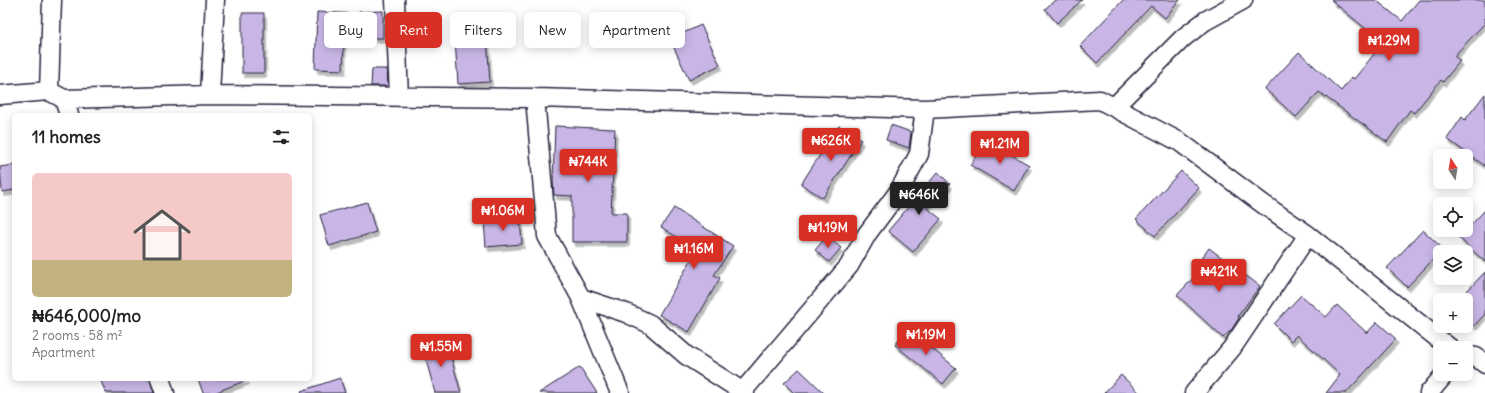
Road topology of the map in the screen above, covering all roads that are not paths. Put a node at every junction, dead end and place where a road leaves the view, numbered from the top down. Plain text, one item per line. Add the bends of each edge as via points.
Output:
1 (52, 0) edge
2 (215, 0) edge
3 (395, 0) edge
4 (1243, 0) edge
5 (0, 95) edge
6 (210, 96) junction
7 (399, 97) junction
8 (535, 98) junction
9 (61, 102) edge
10 (1114, 107) junction
11 (925, 109) junction
12 (1308, 236) junction
13 (581, 298) junction
14 (1441, 341) edge
15 (161, 381) edge
16 (1439, 381) edge
17 (744, 392) edge
18 (165, 393) edge
19 (620, 393) edge
20 (1194, 393) edge
21 (1429, 393) edge

1 - 9 street
2 - 6 street
3 - 7 street
4 - 10 street via 1204,21 1182,38
5 - 9 street
6 - 7 street
6 - 9 street
7 - 8 street
8 - 11 street
8 - 13 street via 546,236
10 - 11 street via 1100,100
10 - 12 street via 1180,142
11 - 17 street via 919,154 899,191 867,234 849,266
12 - 14 street
12 - 20 street via 1232,348
13 - 17 street via 626,312 650,324 687,356
13 - 19 street
15 - 18 street
16 - 21 street

